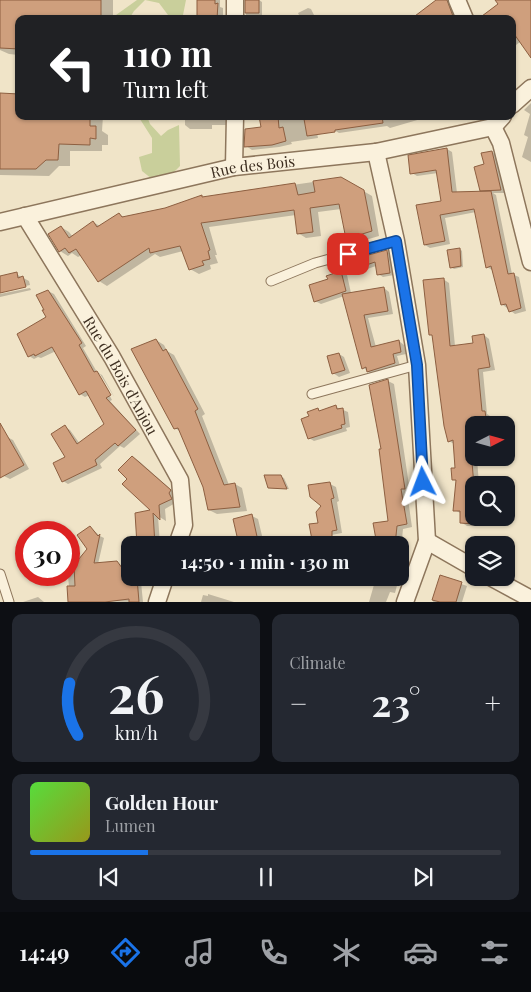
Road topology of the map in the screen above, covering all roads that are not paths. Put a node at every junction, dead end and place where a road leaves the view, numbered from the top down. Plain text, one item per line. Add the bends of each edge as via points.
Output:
1 (235, 0) edge
2 (457, 0) edge
3 (235, 15) edge
4 (463, 15) edge
5 (531, 88) edge
6 (516, 98) edge
7 (235, 120) edge
8 (498, 122) edge
9 (376, 152) junction
10 (234, 167) junction
11 (24, 216) junction
12 (0, 222) edge
13 (396, 241) junction
14 (531, 262) edge
15 (271, 280) dead end
16 (417, 365) junction
17 (312, 394) dead end
18 (180, 536) edge
19 (427, 541) junction
20 (465, 563) edge
21 (0, 574) edge
22 (162, 586) edge
23 (506, 586) edge
24 (531, 600) edge
25 (9, 602) edge
26 (157, 602) edge
27 (404, 602) edge

1 - 3 street
2 - 4 street
5 - 6 street
7 - 10 street
8 - 9 street, Rue des Bois
8 - 14 street
9 - 10 street, Rue des Bois
9 - 13 street
10 - 11 street, Rue des Bois
11 - 12 street, Rue des Bois
11 - 18 street, Rue du Bois d'Anjou via 112,357 180,480 184,525
13 - 15 lane via 315,263
13 - 16 street
16 - 17 lane
16 - 19 street
19 - 20 street
19 - 27 street
21 - 25 lane
22 - 26 street
23 - 24 street

